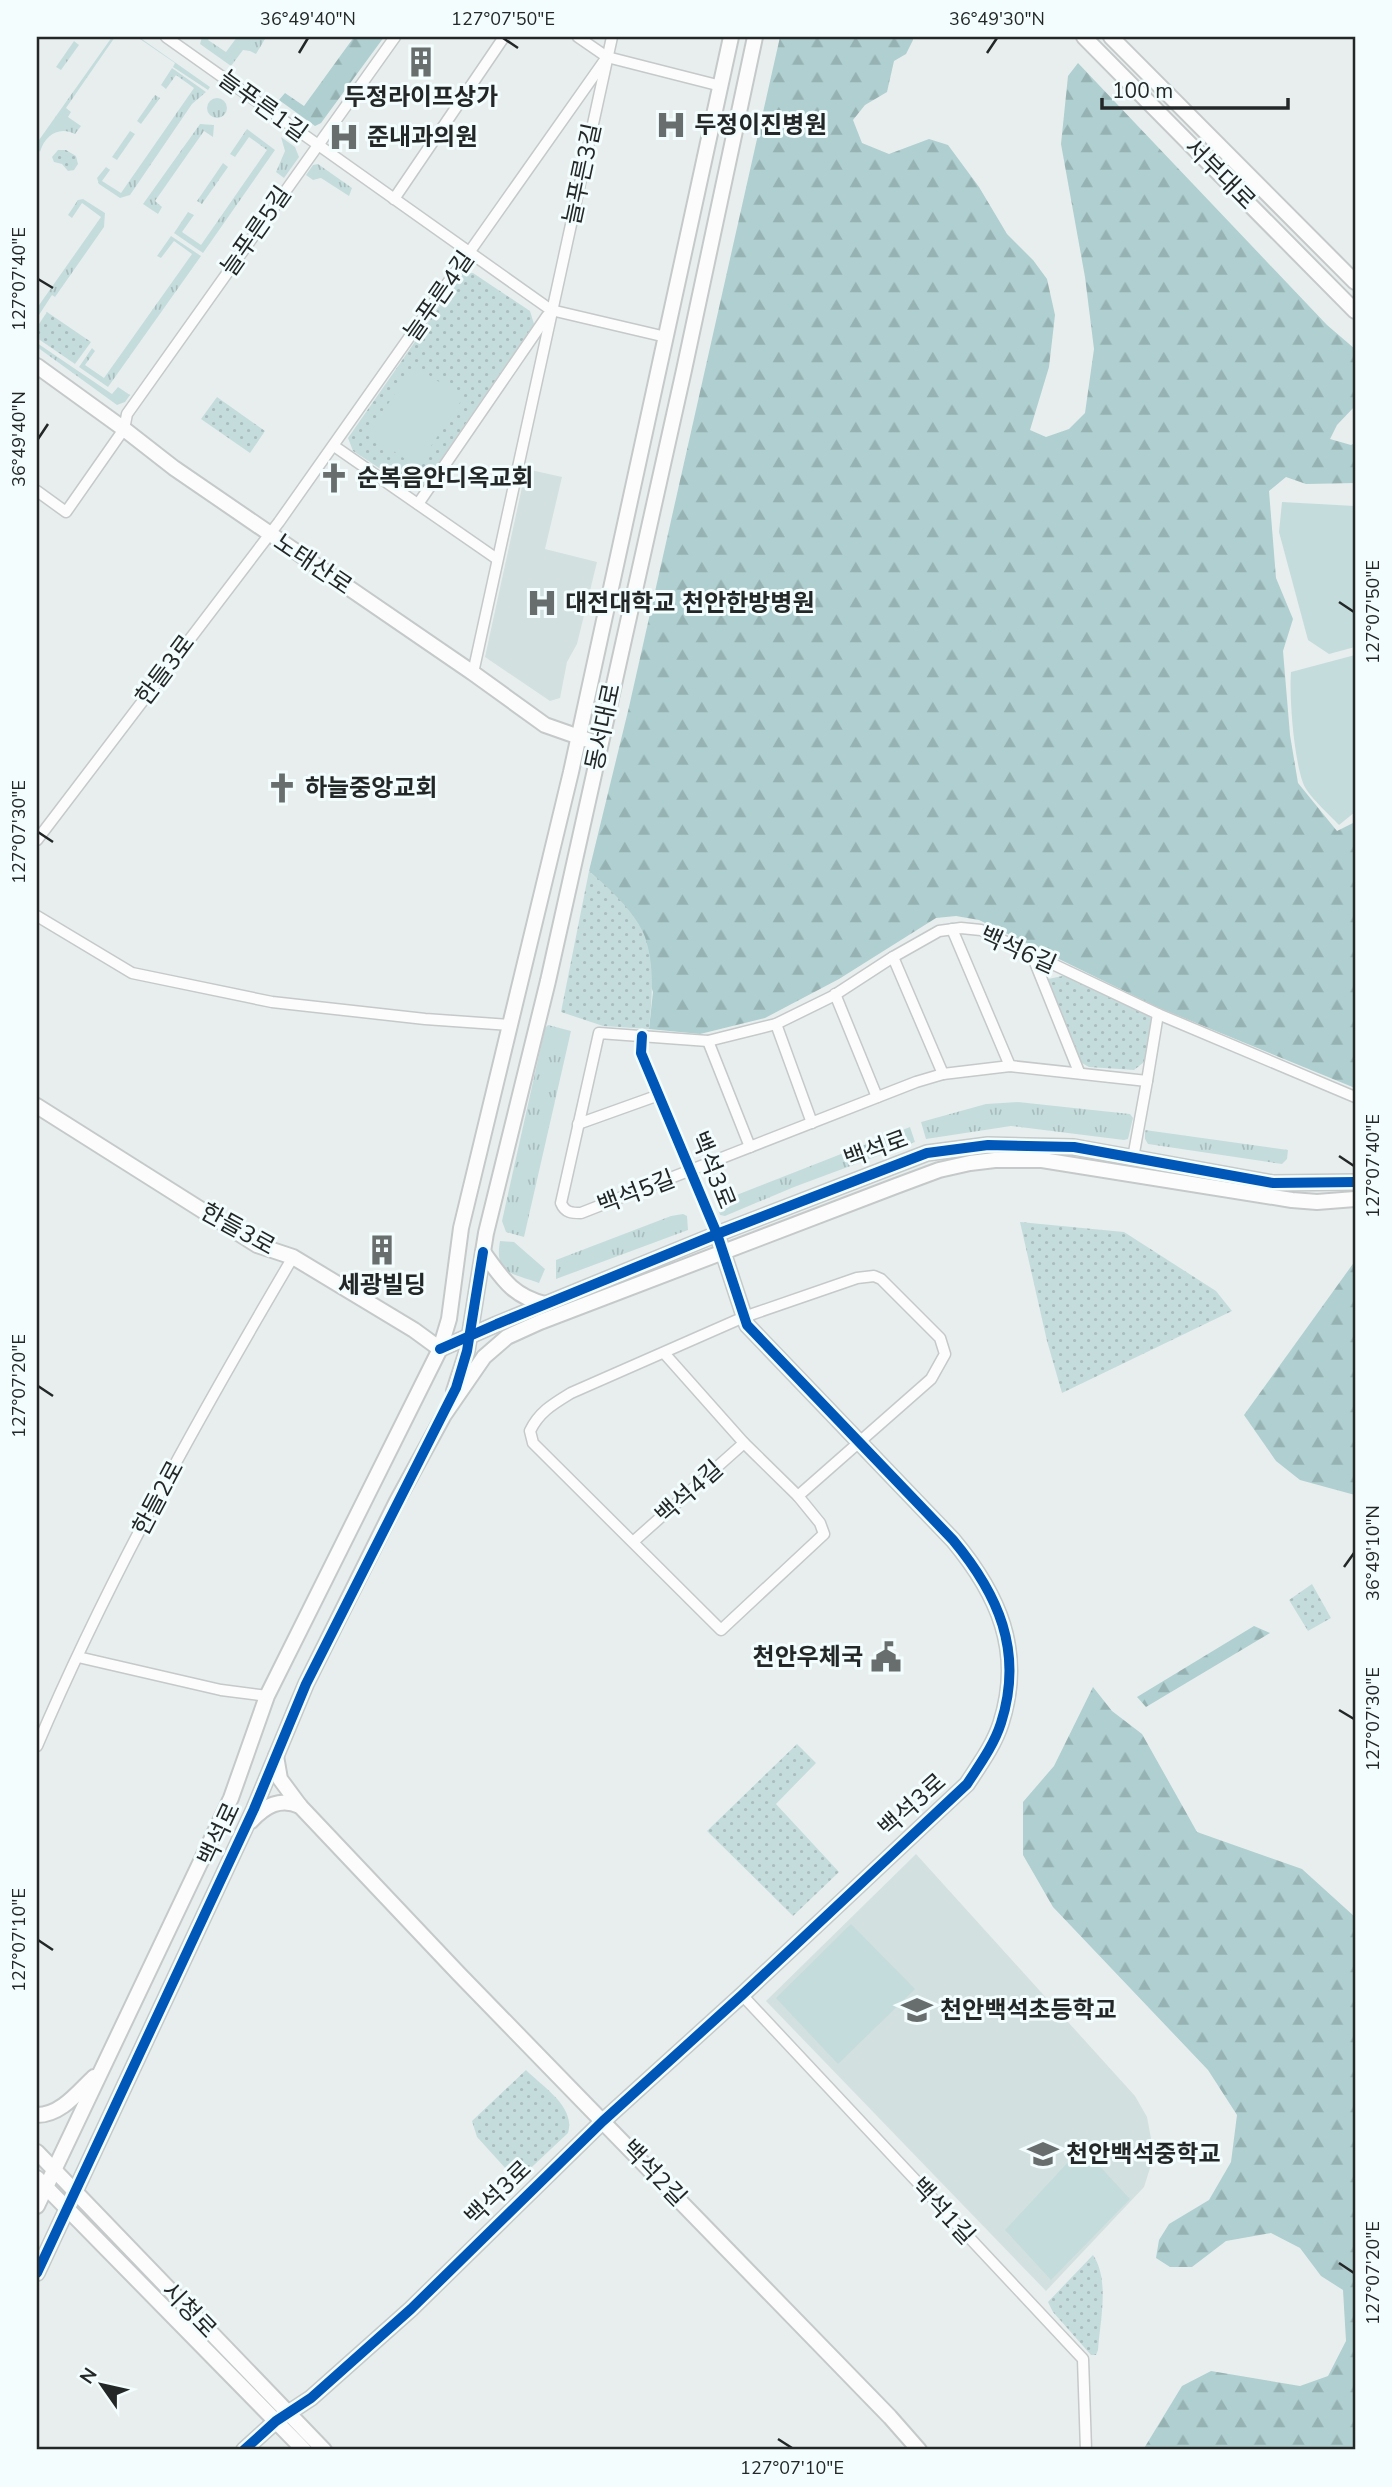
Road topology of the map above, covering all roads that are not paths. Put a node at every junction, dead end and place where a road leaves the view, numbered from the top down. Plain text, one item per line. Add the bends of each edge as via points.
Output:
1 (166, 37) edge
2 (395, 37) edge
3 (504, 37) edge
4 (578, 37) edge
5 (612, 37) edge
6 (731, 37) edge
7 (755, 37) edge
8 (1084, 37) edge
9 (1111, 37) edge
10 (607, 57) junction
11 (720, 86) junction
12 (318, 145) junction
13 (394, 199) junction
14 (470, 252) junction
15 (1355, 282) edge
16 (551, 310) junction
17 (1355, 312) edge
18 (666, 337) junction
19 (37, 366) edge
20 (124, 429) junction
21 (334, 446) junction
22 (37, 491) edge
23 (418, 504) junction
24 (268, 534) junction
25 (497, 559) junction
26 (472, 673) junction
27 (578, 737) junction
28 (599, 744) junction
29 (37, 840) edge
30 (37, 916) edge
31 (952, 929) junction
32 (1032, 955) junction
33 (892, 957) junction
34 (835, 995) junction
35 (1158, 1014) junction
36 (776, 1024) junction
37 (510, 1025) junction
38 (599, 1033) joint
39 (642, 1037) junction
40 (708, 1041) junction
41 (1010, 1066) junction
42 (1079, 1072) junction
43 (943, 1074) junction
44 (1147, 1081) junction
45 (659, 1095) junction
46 (877, 1097) junction
47 (1355, 1097) edge
48 (37, 1106) edge
49 (813, 1123) junction
50 (579, 1124) junction
51 (750, 1147) junction
52 (1133, 1158) junction
53 (691, 1170) junction
54 (1355, 1182) edge
55 (1355, 1199) edge
56 (717, 1234) junction
57 (483, 1252) junction
58 (723, 1253) junction
59 (293, 1257) junction
60 (545, 1304) junction
61 (744, 1318) junction
62 (507, 1337) junction
63 (468, 1344) junction
64 (440, 1349) junction
65 (664, 1353) junction
66 (444, 1415) junction
67 (744, 1443) junction
68 (859, 1443) junction
69 (798, 1496) junction
70 (634, 1541) junction
71 (78, 1657) junction
72 (267, 1696) junction
73 (37, 1746) edge
74 (276, 1755) junction
75 (300, 1806) junction
76 (245, 1827) junction
77 (742, 1995) junction
78 (102, 2068) junction
79 (37, 2115) edge
80 (603, 2121) junction
81 (37, 2152) edge
82 (54, 2169) junction
83 (41, 2182) edge
84 (75, 2191) junction
85 (37, 2206) edge
86 (67, 2209) junction
87 (37, 2273) edge
88 (289, 2413) junction
89 (276, 2421) junction
90 (244, 2450) edge
91 (304, 2450) edge
92 (324, 2450) edge
93 (919, 2450) edge
94 (1086, 2450) edge

1 - 12 street, 늘푸른1길
2 - 12 street, 늘푸른5길
3 - 13 street
4 - 10 street
5 - 10 street, 늘푸른3길
6 - 11 main road, 동서대로
7 - 28 main road, 동서대로
8 - 17 main road, 서부대로
9 - 15 main road, 서부대로
10 - 11 street
10 - 14 street, 늘푸른4길
10 - 16 street, 늘푸른3길
11 - 18 main road, 동서대로
12 - 13 street, 늘푸른1길
12 - 20 street, 늘푸른5길 via 127,414
13 - 14 street, 늘푸른1길
14 - 16 street, 늘푸른1길
14 - 21 street, 늘푸른4길
16 - 18 street, 늘푸른1길
16 - 23 street, 늘푸른3길
16 - 25 street, 늘푸른3길
18 - 27 main road, 동서대로
19 - 20 main road, 노태산로
20 - 22 street, 늘푸른5길 via 66,512
20 - 24 main road, 노태산로
21 - 23 street
21 - 24 street, 늘푸른4길
23 - 25 street
24 - 26 main road, 노태산로
24 - 29 street, 한들3로
25 - 26 street, 늘푸른3길
26 - 27 main road, 노태산로 via 545,726
27 - 28 main road, 노태산로
27 - 37 main road, 동서대로
28 - 57 main road, 동서대로
30 - 37 street via 132,973 272,1002
31 - 32 street, 백석6길 via 981,930
31 - 33 street, 백석6길 via 939,931
31 - 41 street
32 - 35 street, 백석6길
32 - 42 street
33 - 34 street, 백석6길
33 - 43 street
34 - 36 street, 백석6길
34 - 46 street
35 - 44 street
35 - 47 street, 백석6길
36 - 40 street, 백석6길
36 - 49 street
37 - 64 main road, 동서대로 via 461,1228 449,1319
38 - 39 street, 백석6길
38 - 50 street, 백석5길
39 - 40 street, 백석6길
39 - 45 street, 백석3로 via 641,1053
40 - 51 street
41 - 42 street, 백석5길
41 - 43 street, 백석5길
42 - 44 street, 백석5길
43 - 46 street, 백석5길
44 - 52 street
45 - 50 street
45 - 53 street, 백석3로
46 - 49 street, 백석5길
48 - 59 main road, 한들3로 via 257,1245
49 - 51 street, 백석5길
50 - 53 street, 백석5길 via 561,1203 569,1212 581,1213
51 - 53 street, 백석5길
52 - 54 main road, 백석로 via 1273,1183
52 - 56 main road, 백석로 via 1074,1147 1000,1145 927,1153
53 - 56 street, 백석3로
55 - 58 main road, 백석로 via 1292,1200 1042,1160 995,1160 939,1170
56 - 58 main road, 백석3로
56 - 60 main road, 백석로
57 - 60 main road via 516,1293
57 - 63 main road, 동서대로
58 - 61 main road, 백석3로
58 - 62 main road, 백석로
59 - 64 main road, 한들3로
59 - 71 street, 한들2로 via 213,1396
60 - 63 main road, 백석로
61 - 65 street
61 - 68 main road, 백석3로
61 - 68 street via 874,1276 940,1338 945,1354 931,1379
62 - 63 main road
62 - 66 main road, 백석로 via 484,1357
63 - 64 main road, 백석로
63 - 66 main road, 동서대로
64 - 72 main road, 백석로
65 - 67 street
65 - 70 street via 560,1399 536,1418 530,1432 533,1443
66 - 74 main road, 백석로 via 312,1672
67 - 69 street
67 - 70 street, 백석4길
68 - 69 street
68 - 77 main road, 백석3로 via 953,1540 994,1598 1009,1658 1006,1703 993,1741 967,1784
69 - 70 street via 824,1534 722,1630
71 - 72 street
71 - 73 street, 한들2로
72 - 78 main road, 백석로 via 231,1798
74 - 75 main road, 백석2길 via 280,1779
74 - 76 main road, 백석로
75 - 76 main road via 273,1803
75 - 80 main road, 백석2길
76 - 84 main road, 백석로
77 - 80 main road, 백석3로
77 - 94 street, 백석1길 via 1083,2359
78 - 79 main road via 63,2106
78 - 82 main road, 백석로
80 - 88 main road, 백석3로 via 411,2309
80 - 93 main road, 백석2길
81 - 82 main road
82 - 83 main road, 백석로
82 - 84 main road, 시청로
83 - 85 main road, 백석로
83 - 86 main road, 시청로
84 - 86 main road, 백석로
84 - 88 main road, 시청로
86 - 87 main road, 백석로
86 - 89 main road, 시청로
88 - 89 main road, 백석3로
88 - 92 main road, 시청로
89 - 90 main road, 백석3로
89 - 91 main road, 시청로

